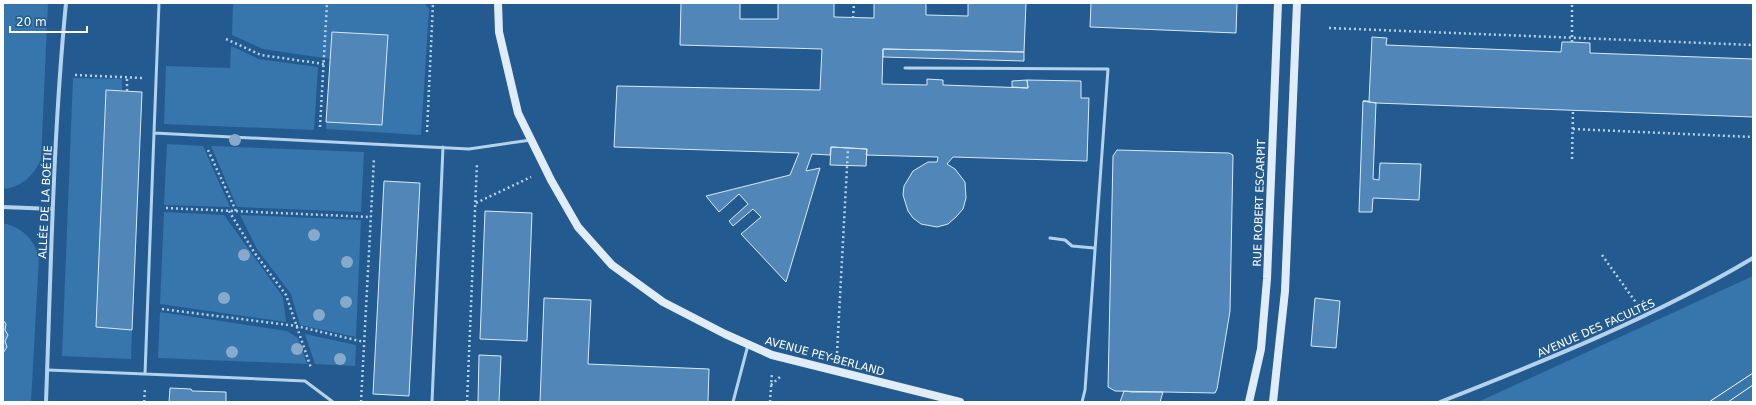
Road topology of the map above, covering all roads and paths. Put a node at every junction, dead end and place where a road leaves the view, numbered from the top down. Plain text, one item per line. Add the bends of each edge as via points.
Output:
1 (66, 3) edge
2 (159, 3) edge
3 (327, 3) edge
4 (433, 3) edge
5 (498, 3) edge
6 (854, 3) edge
7 (1278, 3) edge
8 (1297, 3) edge
9 (1572, 3) edge
10 (853, 18) dead end
11 (1329, 28) dead end
12 (1572, 38) junction
13 (226, 39) dead end
14 (1572, 42) dead end
15 (1753, 45) edge
16 (324, 64) junction
17 (905, 68) dead end
18 (60, 74) junction
19 (127, 77) junction
20 (156, 78) junction
21 (127, 91) dead end
22 (1573, 110) dead end
23 (1573, 129) junction
24 (154, 132) junction
25 (201, 135) junction
26 (1753, 136) edge
27 (531, 140) junction
28 (319, 141) junction
29 (374, 144) junction
30 (426, 147) junction
31 (480, 147) junction
32 (443, 148) junction
33 (848, 148) dead end
34 (1572, 159) dead end
35 (546, 170) junction
36 (476, 203) junction
37 (3, 207) edge
38 (152, 208) junction
39 (53, 209) junction
40 (229, 211) junction
41 (236, 211) junction
42 (370, 217) junction
43 (1050, 238) dead end
44 (1094, 248) junction
45 (1602, 255) dead end
46 (1753, 258) edge
47 (148, 307) junction
48 (1645, 315) junction
49 (296, 326) junction
50 (364, 342) junction
51 (748, 344) junction
52 (772, 355) junction
53 (48, 370) junction
54 (836, 371) junction
55 (145, 374) junction
56 (312, 386) junction
57 (46, 402) edge
58 (333, 402) edge
59 (360, 402) edge
60 (432, 402) edge
61 (467, 402) edge
62 (733, 402) edge
63 (770, 402) edge
64 (960, 402) edge
65 (1082, 402) edge
66 (1249, 402) edge
67 (1273, 402) edge
68 (1440, 402) edge

1 - 18 street, ALLÉE DE LA BOÉTIE
2 - 20 lane
3 - 16 path
4 - 30 path
5 - 27 street, AVENUE PEY-BERLAND via 499,32 518,113
6 - 10 path
7 - 66 street, RUE ROBERT ESCARPIT via 1267,279 1261,349
8 - 67 street via 1285,291
9 - 12 path
11 - 12 path
12 - 14 path
12 - 15 path
13 - 16 path via 261,55
16 - 28 path
17 - 44 lane via 1108,68
18 - 19 path
18 - 39 street, ALLÉE DE LA BOÉTIE
19 - 20 path
19 - 21 path
20 - 24 lane
22 - 23 path
23 - 26 path
23 - 34 path
24 - 25 lane
24 - 38 lane
25 - 28 lane
25 - 41 path
27 - 31 lane
27 - 35 street, AVENUE PEY-BERLAND
28 - 29 lane
29 - 30 lane
29 - 42 path
30 - 32 lane
31 - 32 lane
31 - 36 path
32 - 60 lane
33 - 54 path
35 - 36 path
35 - 51 street, AVENUE PEY-BERLAND via 578,227 612,265 663,302
36 - 61 path
37 - 39 street
38 - 40 path
38 - 47 lane
39 - 53 street, ALLÉE DE LA BOÉTIE
40 - 41 path
40 - 49 path via 254,252 286,295
41 - 42 path
42 - 50 path
43 - 44 lane via 1065,240 1072,246
44 - 65 lane via 1085,390
45 - 48 path
46 - 48 street, AVENUE DES FACULTÉS
47 - 49 path
47 - 55 lane
48 - 68 street, AVENUE DES FACULTÉS via 1540,363
49 - 50 path
49 - 56 path via 311,364
50 - 59 path
51 - 52 street, AVENUE PEY-BERLAND
51 - 62 lane
52 - 54 street, AVENUE PEY-BERLAND
52 - 63 path
53 - 55 lane
53 - 57 street, ALLÉE DE LA BOÉTIE
54 - 64 street, AVENUE PEY-BERLAND
55 - 56 lane via 306,381
56 - 58 lane

